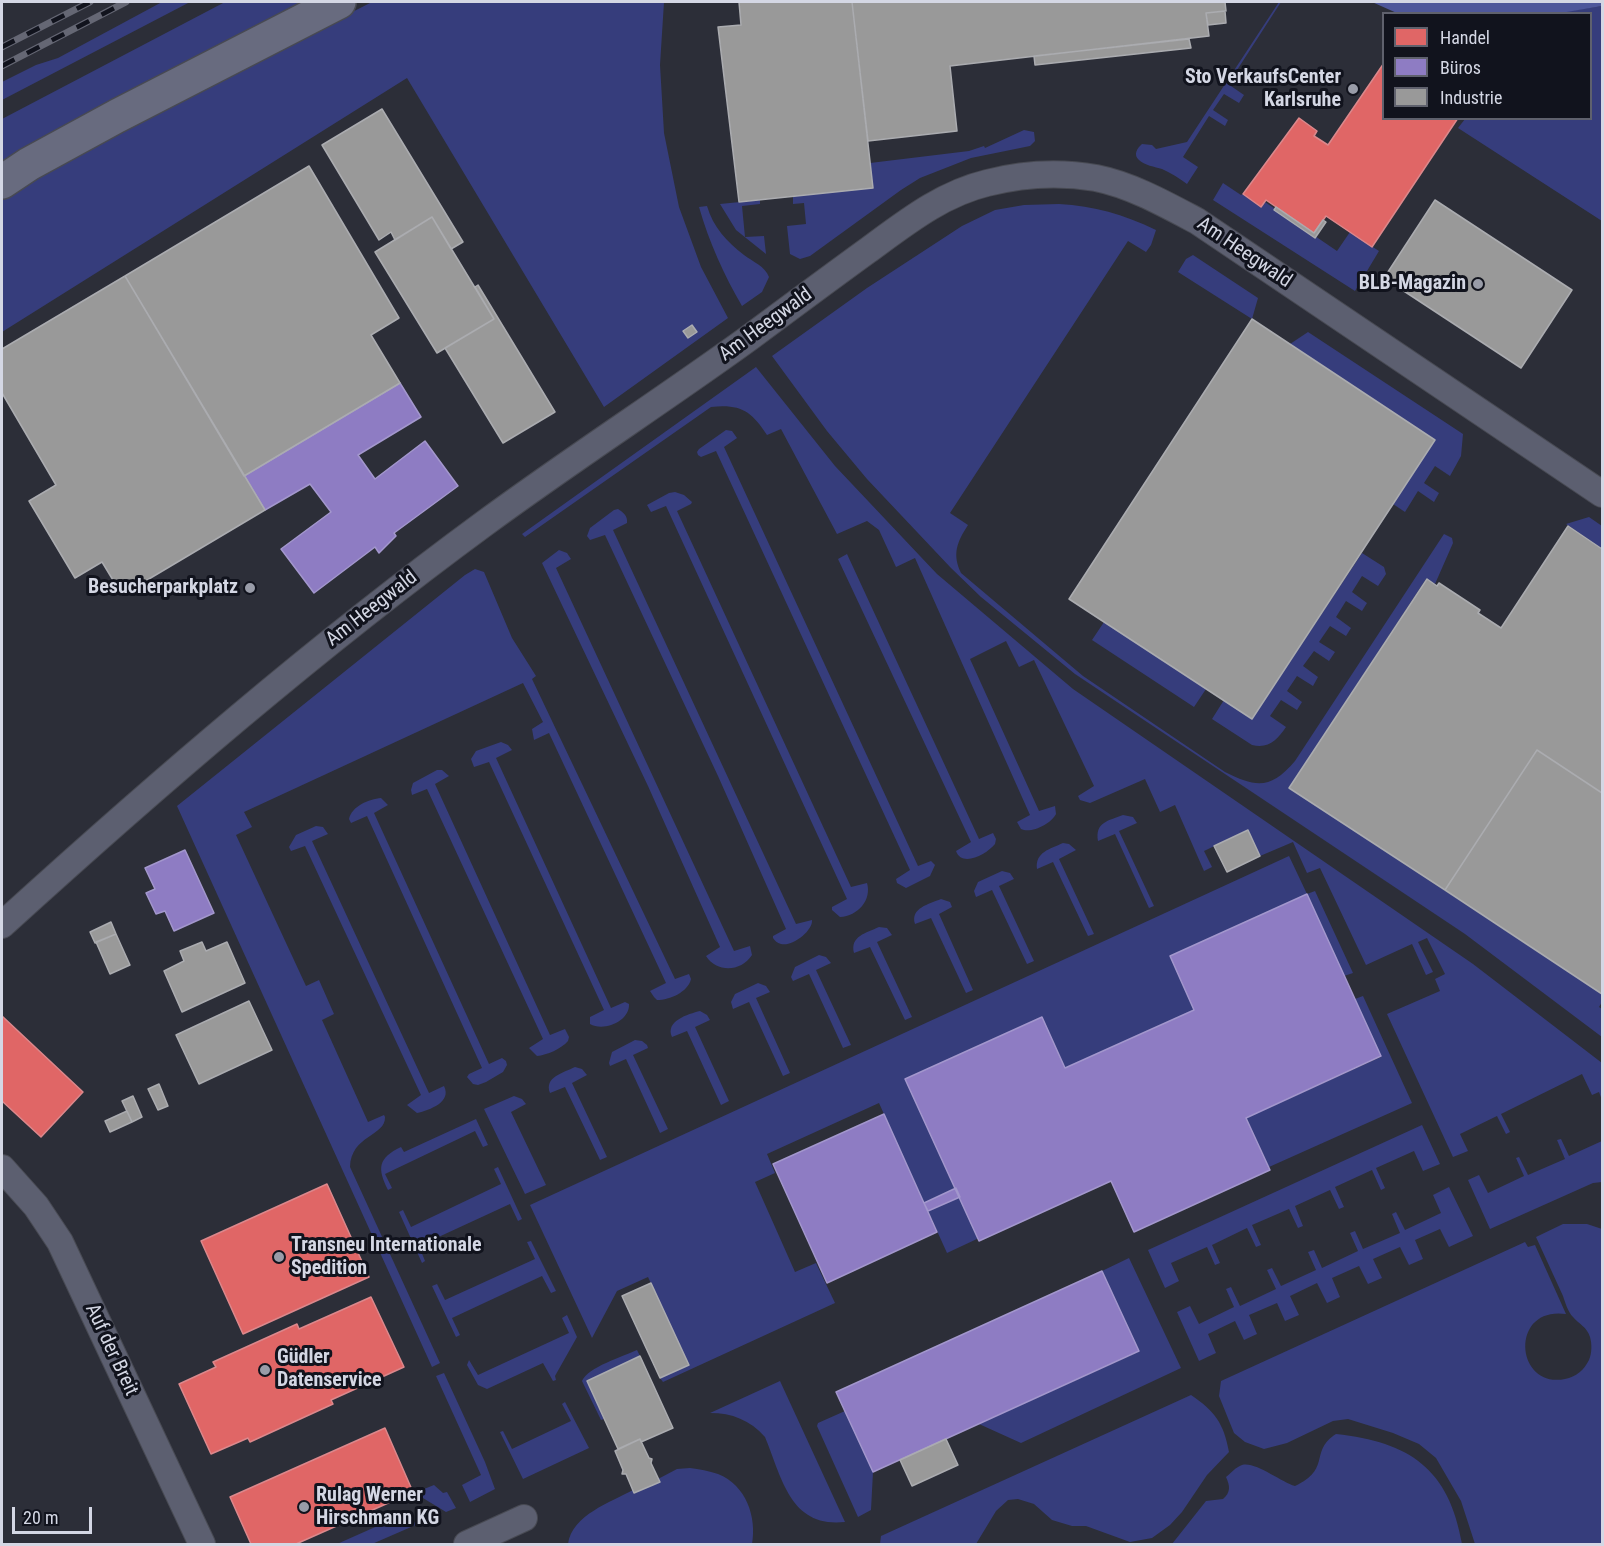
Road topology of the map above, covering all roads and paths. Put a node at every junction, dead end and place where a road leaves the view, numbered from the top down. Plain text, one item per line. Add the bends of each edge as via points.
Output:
1 (339, 2) edge
2 (2, 182) edge
3 (1602, 494) edge
4 (2, 925) edge
5 (2, 1168) edge
6 (524, 1518) dead end
7 (202, 1545) edge
8 (467, 1545) edge

1 - 2 main road via 107,121
3 - 4 street, Am Heegwald via 1197,221 1154,199 1098,179 1069,176 1010,178 984,184 960,192 912,219 477,528 305,662 114,823
5 - 7 street, Auf der Breit via 36,1206 60,1242
6 - 8 street

